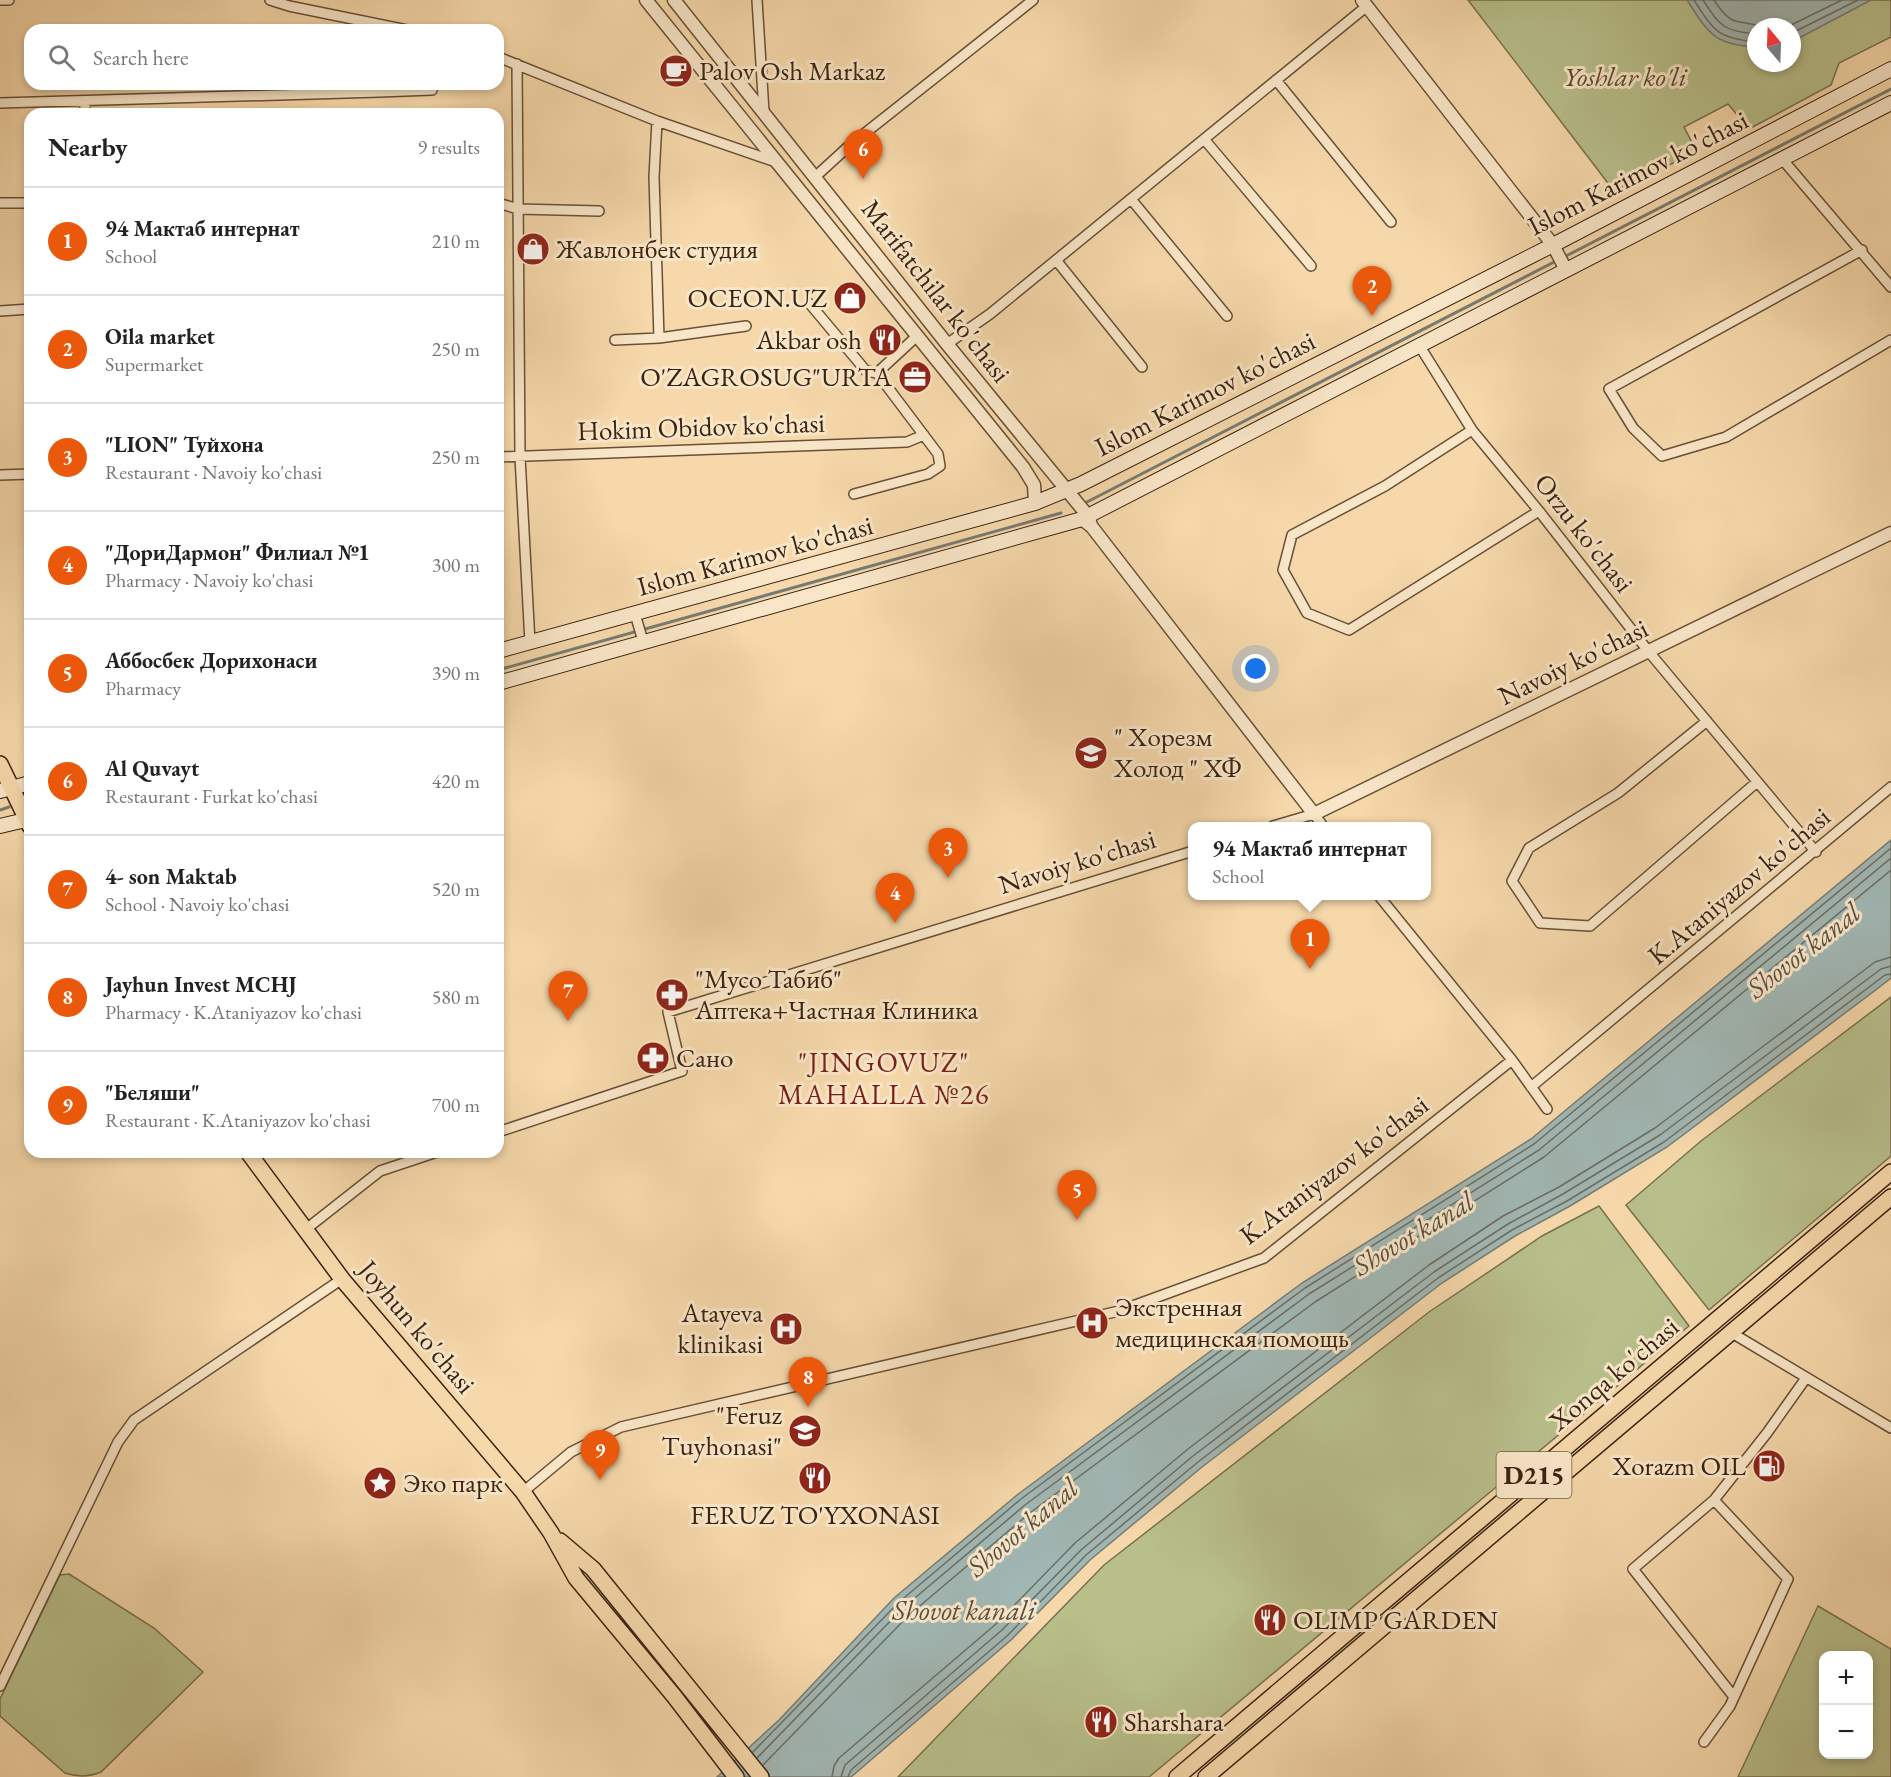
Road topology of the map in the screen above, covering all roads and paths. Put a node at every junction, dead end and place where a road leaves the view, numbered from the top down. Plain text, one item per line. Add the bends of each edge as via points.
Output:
1 (0, 0) edge
2 (9, 0) edge
3 (270, 0) edge
4 (646, 0) edge
5 (674, 0) edge
6 (757, 0) edge
7 (1034, 0) edge
8 (1364, 3) edge
9 (378, 24) edge
10 (504, 59) edge
11 (517, 64) junction
12 (1891, 69) edge
13 (1276, 80) junction
14 (432, 90) edge
15 (85, 102) junction
16 (0, 103) edge
17 (1891, 103) edge
18 (85, 108) edge
19 (764, 112) junction
20 (657, 121) junction
21 (1204, 139) junction
22 (1783, 160) junction
23 (778, 163) junction
24 (815, 177) junction
25 (1131, 199) junction
26 (0, 203) edge
27 (24, 203) edge
28 (504, 205) edge
29 (518, 209) junction
30 (599, 211) dead end
31 (1391, 222) dead end
32 (1553, 245) junction
33 (1862, 250) junction
34 (1056, 260) junction
35 (1311, 266) dead end
36 (1566, 270) junction
37 (1891, 286) edge
38 (810, 304) dead end
39 (24, 309) edge
40 (0, 311) edge
41 (1227, 316) dead end
42 (746, 326) dead end
43 (917, 336) junction
44 (659, 338) junction
45 (615, 340) dead end
46 (1891, 340) edge
47 (947, 344) junction
48 (1419, 345) junction
49 (1142, 367) dead end
50 (877, 373) junction
51 (1472, 430) junction
52 (924, 435) junction
53 (504, 457) edge
54 (520, 457) junction
55 (24, 474) edge
56 (0, 476) edge
57 (1066, 490) junction
58 (854, 494) dead end
59 (1035, 503) junction
60 (1539, 511) junction
61 (1087, 521) junction
62 (1891, 532) edge
63 (635, 614) junction
64 (643, 641) junction
65 (530, 642) junction
66 (504, 649) edge
67 (1648, 652) junction
68 (504, 681) edge
69 (1707, 721) junction
70 (0, 764) edge
71 (1757, 782) junction
72 (24, 784) edge
73 (1891, 787) edge
74 (5, 789) edge
75 (24, 814) edge
76 (1314, 814) junction
77 (24, 822) edge
78 (1287, 822) edge
79 (1320, 822) edge
80 (0, 826) edge
81 (1816, 852) junction
82 (1188, 853) edge
83 (1382, 900) edge
84 (1512, 1060) junction
85 (1531, 1087) junction
86 (1547, 1109) dead end
87 (504, 1130) edge
88 (252, 1158) edge
89 (418, 1158) edge
90 (1891, 1172) edge
91 (1891, 1197) edge
92 (305, 1230) junction
93 (342, 1279) junction
94 (1732, 1333) junction
95 (1806, 1378) junction
96 (1891, 1428) edge
97 (523, 1492) junction
98 (1714, 1500) junction
99 (0, 1686) edge
100 (680, 1690) junction
101 (1734, 1697) junction
102 (1704, 1742) dead end
103 (736, 1777) edge
104 (761, 1777) edge
105 (1177, 1777) edge
106 (1206, 1777) edge

1 - 2 street
3 - 9 street
4 - 23 street, Marifatchilar ko'chasi
5 - 19 street, Marifatchilar ko'chasi
6 - 19 street
7 - 24 street
8 - 13 street
8 - 32 street
10 - 11 street
11 - 20 street
11 - 29 street
12 - 32 main road, Islom Karimov ko'chasi
13 - 21 street
13 - 31 street
14 - 15 street
15 - 16 street
15 - 18 street
17 - 22 main road, Islom Karimov ko'chasi
19 - 24 street, Marifatchilar ko'chasi
20 - 23 street
20 - 44 street via 654,177
21 - 25 street
21 - 35 street
22 - 33 street
22 - 36 main road, Islom Karimov ko'chasi
23 - 43 street, Marifatchilar ko'chasi
24 - 47 street, Marifatchilar ko'chasi
25 - 34 street
25 - 41 street
26 - 27 street
28 - 29 street
29 - 30 street
29 - 54 street
32 - 36 street
32 - 57 main road, Islom Karimov ko'chasi
33 - 37 street
33 - 46 street via 1609,388 1634,428 1662,456 1726,437
34 - 47 street
34 - 49 street
36 - 48 main road, Islom Karimov ko'chasi
38 - 50 street via 866,371
39 - 40 street
42 - 44 street
43 - 50 street
43 - 59 street, Marifatchilar ko'chasi via 1023,467 1034,485
44 - 45 street
47 - 57 street, Marifatchilar ko'chasi
48 - 51 street, Orzu ko'chasi
48 - 61 main road, Islom Karimov ko'chasi
50 - 52 street
51 - 60 street, Orzu ko'chasi
51 - 60 street via 1385,486 1292,535 1283,570 1307,613 1349,630
52 - 54 street, Hokim Obidov ko'chasi via 907,442
52 - 58 street via 938,454 940,466 928,474
53 - 54 street, Hokim Obidov ko'chasi
54 - 65 street
55 - 56 street
57 - 59 main road, Islom Karimov ko'chasi
57 - 61 street, Marifatchilar ko'chasi
59 - 63 main road, Islom Karimov ko'chasi
60 - 67 street, Orzu ko'chasi
61 - 64 main road, Islom Karimov ko'chasi
61 - 76 street, Marifatchilar ko'chasi
62 - 67 street, Navoiy ko'chasi
63 - 64 street
63 - 65 main road, Islom Karimov ko'chasi
64 - 68 main road, Islom Karimov ko'chasi
65 - 66 main road, Islom Karimov ko'chasi
67 - 69 street, Orzu ko'chasi
67 - 76 street, Navoiy ko'chasi
69 - 71 street, Orzu ko'chasi
69 - 71 street via 1618,793 1528,848 1512,881 1540,923 1590,926
70 - 74 main road
71 - 81 street, Orzu ko'chasi
72 - 74 main road
73 - 81 street, K.Ataniyazov ko'chasi
74 - 75 main road
76 - 78 street, Navoiy ko'chasi
76 - 79 street, Marifatchilar ko'chasi
77 - 80 main road
81 - 85 street, K.Ataniyazov ko'chasi
82 - 87 street, Navoiy ko'chasi via 668,1012 682,1071
83 - 84 street
84 - 85 street
84 - 97 street, K.Ataniyazov ko'chasi via 1264,1258 1119,1311 621,1428 571,1452
85 - 86 street
88 - 92 main road, Joyhun ko'chasi
89 - 92 street via 380,1171
90 - 105 main road, Xonqa ko'chasi / D215
91 - 94 main road, Xonqa ko'chasi / D215
92 - 93 main road, Joyhun ko'chasi
93 - 97 main road, Joyhun ko'chasi
93 - 99 street via 134,1420 118,1442
94 - 95 street
94 - 106 main road, Xonqa ko'chasi / D215
95 - 96 street
95 - 98 street
97 - 100 main road, Joyhun ko'chasi via 576,1578
98 - 101 street via 1788,1579
98 - 101 street via 1633,1569
100 - 103 main road via 721,1760
100 - 104 main road
101 - 102 street

